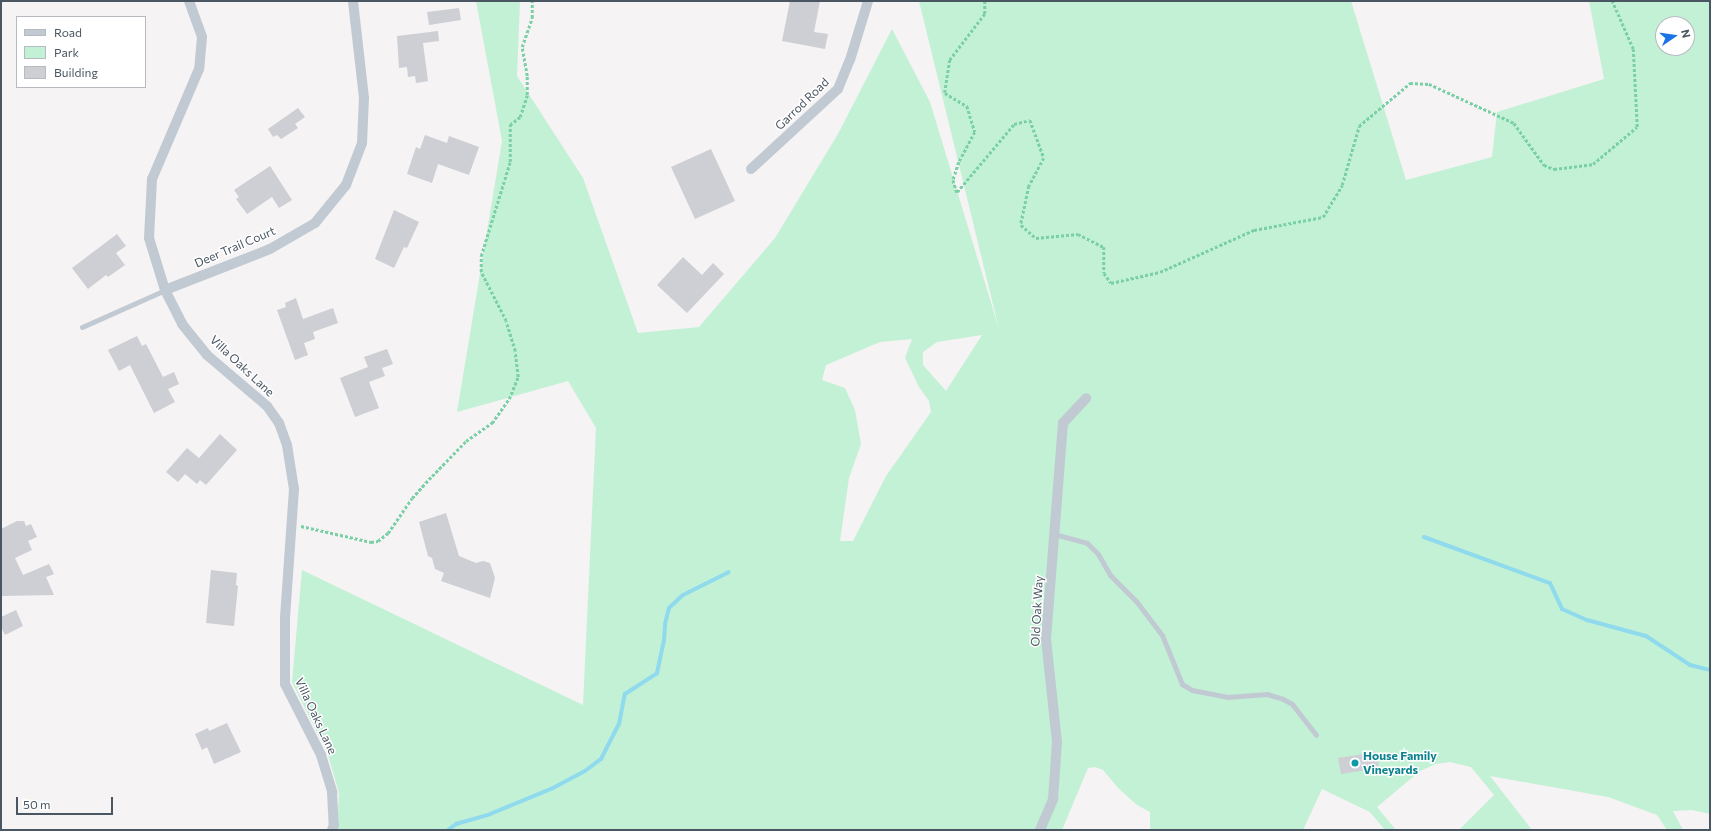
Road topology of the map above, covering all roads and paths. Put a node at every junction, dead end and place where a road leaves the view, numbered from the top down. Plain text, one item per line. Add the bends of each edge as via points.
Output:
1 (189, 1) edge
2 (353, 1) edge
3 (532, 1) edge
4 (868, 1) edge
5 (985, 1) edge
6 (1612, 1) edge
7 (751, 169) dead end
8 (164, 290) junction
9 (82, 327) dead end
10 (1086, 398) dead end
11 (293, 524) junction
12 (1054, 534) junction
13 (1316, 735) dead end
14 (332, 830) edge
15 (1040, 830) edge

1 - 8 street, Villa Oaks Lane via 202,37 199,69 152,179 149,238
2 - 8 street, Deer Trail Court via 364,98 362,143 346,185 309,227 270,249
3 - 11 path via 532,18 522,47 527,95 520,117 510,125 510,162 481,256 481,272 506,321 515,351 518,377 509,399 492,422 466,441 432,476 412,498 388,533 378,541 372,542
4 - 7 street, Garrod Road via 850,60 838,89
5 - 6 path via 985,14 950,60 945,93 967,106 975,132 959,162 953,180 957,192 1014,124 1030,120 1044,158 1029,186 1021,225 1036,238 1078,234 1104,247 1104,273 1111,283 1160,272 1254,230 1323,217 1342,184 1359,126 1410,83 1429,84 1514,123 1544,165 1554,169 1593,164 1637,127 1634,49
8 - 9 lane
8 - 11 street, Villa Oaks Lane via 182,324 207,355 267,406 279,424 287,445 294,489
10 - 12 street, Old Oak Way via 1063,423
11 - 14 street, Villa Oaks Lane via 285,618 285,684 321,755 332,792
12 - 13 lane via 1087,543 1098,554 1110,575 1136,602 1162,636 1182,684 1192,690 1227,696 1267,694 1282,699 1292,704
12 - 15 street, Old Oak Way via 1046,639 1057,742 1053,799

